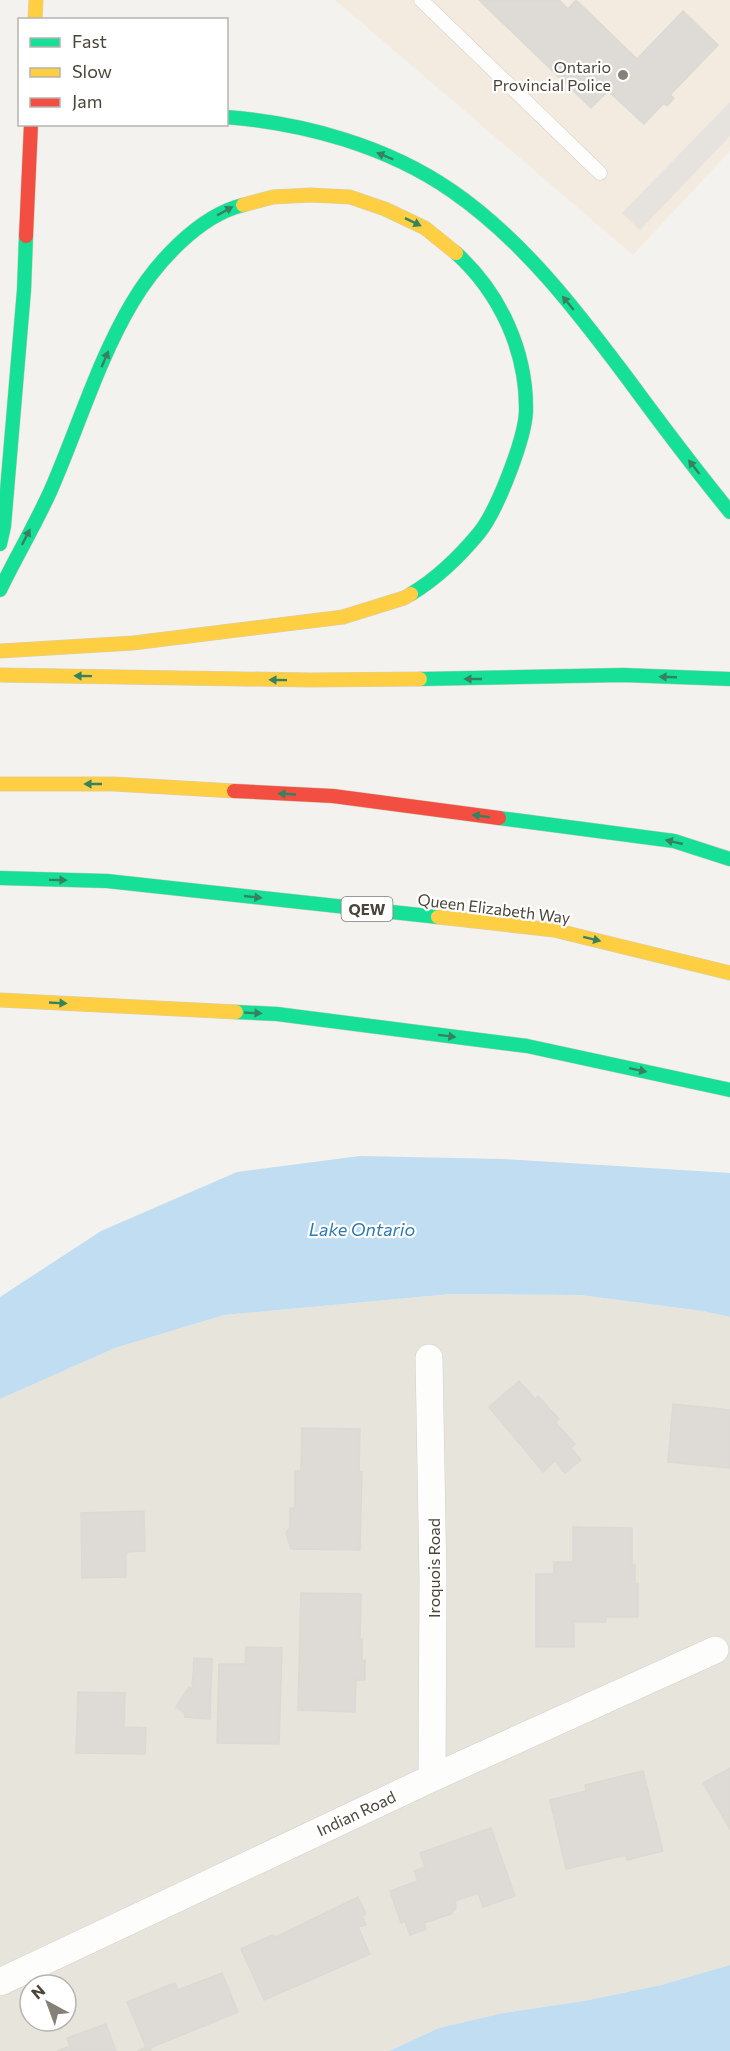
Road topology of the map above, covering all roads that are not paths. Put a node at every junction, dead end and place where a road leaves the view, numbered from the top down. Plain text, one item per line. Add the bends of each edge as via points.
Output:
1 (36, 0) edge
2 (421, 0) edge
3 (35, 18) edge
4 (228, 117) edge
5 (31, 126) edge
6 (600, 173) dead end
7 (730, 512) edge
8 (0, 544) edge
9 (0, 590) edge
10 (0, 651) edge
11 (0, 675) edge
12 (728, 679) edge
13 (0, 784) edge
14 (730, 859) edge
15 (0, 878) edge
16 (730, 973) edge
17 (0, 1000) edge
18 (730, 1090) edge
19 (429, 1358) dead end
20 (715, 1650) dead end
21 (432, 1778) junction
22 (0, 1982) edge

1 - 3 main road
2 - 6 lane
7 -> 4 main road via 561,294 514,243 466,202 411,167 355,143 296,126
5 - 8 main road via 24,290
9 -> 10 main road via 49,493 132,302 168,254 197,227 234,207 273,197 350,197 425,228 486,285 505,315 522,364 526,412 516,457 480,532 429,583 404,598 343,617 133,643
12 -> 11 main road via 623,675 310,680
14 -> 13 main road via 674,841 333,796 114,784
15 -> 16 main road, Queen Elizabeth Way / QEW via 107,881 554,930
17 -> 18 main road via 288,1016 527,1046
19 - 21 street, Iroquois Road
20 - 21 street, Indian Road
21 - 22 street, Indian Road

